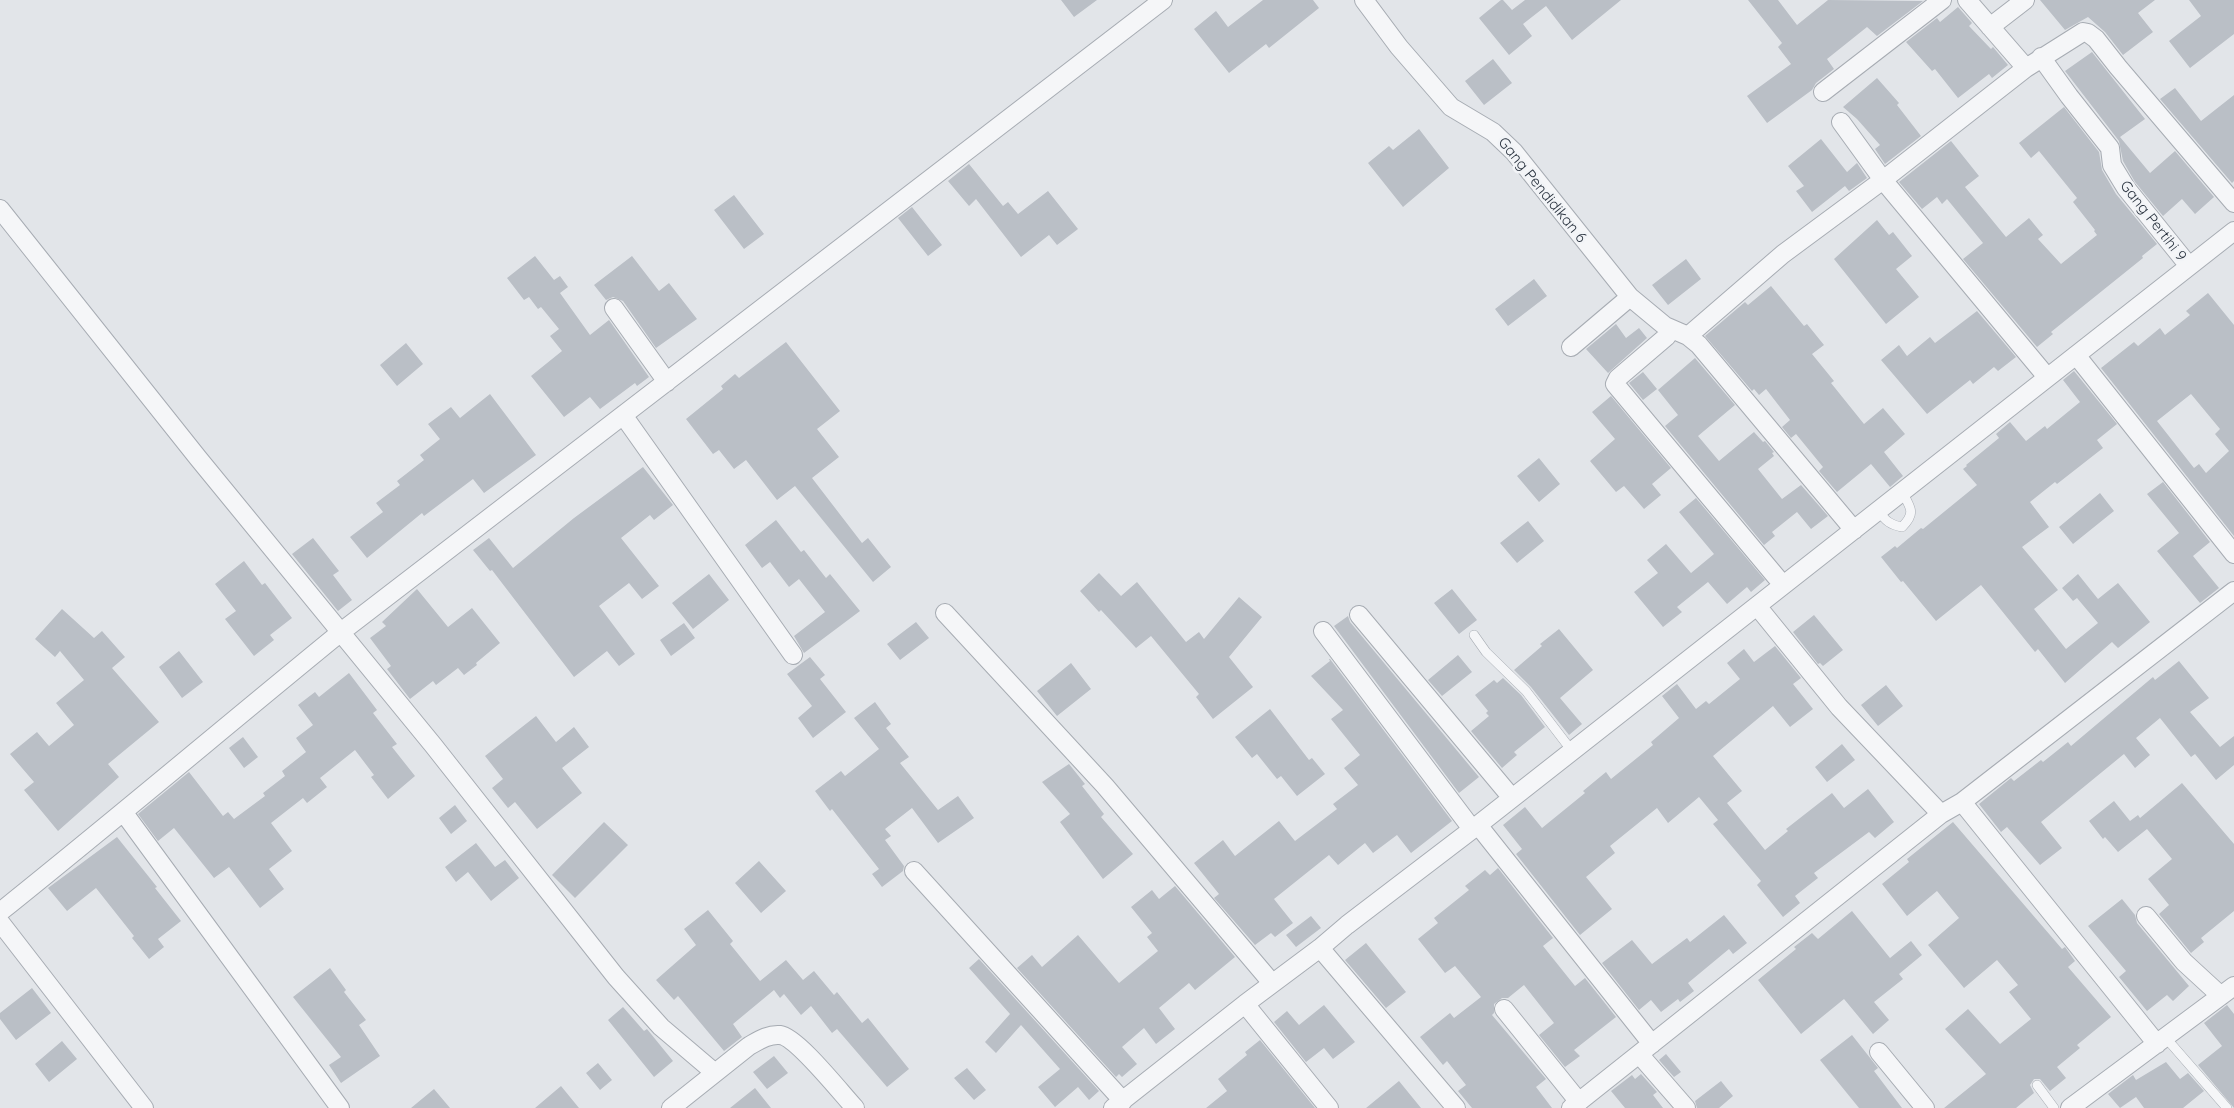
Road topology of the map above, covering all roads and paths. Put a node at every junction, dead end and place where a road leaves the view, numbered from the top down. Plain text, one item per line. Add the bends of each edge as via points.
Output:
1 (1163, 0) edge
2 (1364, 0) edge
3 (1942, 0) edge
4 (1967, 0) edge
5 (2025, 0) edge
6 (1990, 27) junction
7 (2041, 57) junction
8 (2026, 68) junction
9 (1823, 92) dead end
10 (1841, 122) dead end
11 (1883, 180) junction
12 (2234, 203) edge
13 (0, 209) edge
14 (2234, 231) edge
15 (2188, 266) junction
16 (1630, 297) junction
17 (614, 308) dead end
18 (1680, 332) junction
19 (1571, 347) dead end
20 (2076, 355) junction
21 (2048, 377) junction
22 (667, 382) junction
23 (623, 415) junction
24 (1902, 492) junction
25 (1879, 511) junction
26 (1854, 530) junction
27 (2234, 554) edge
28 (1783, 585) junction
29 (2234, 591) edge
30 (1757, 606) junction
31 (945, 613) dead end
32 (1359, 615) dead end
33 (1323, 631) dead end
34 (342, 632) junction
35 (1474, 635) dead end
36 (793, 655) dead end
37 (1572, 751) junction
38 (1512, 798) junction
39 (1962, 802) junction
40 (124, 813) junction
41 (1941, 814) junction
42 (1475, 827) junction
43 (914, 871) dead end
44 (0, 912) edge
45 (2146, 916) dead end
46 (0, 922) edge
47 (1320, 948) junction
48 (1272, 983) junction
49 (2228, 991) edge
50 (1245, 1004) junction
51 (1504, 1009) dead end
52 (2162, 1041) junction
53 (1646, 1049) junction
54 (1879, 1052) dead end
55 (714, 1072) junction
56 (2037, 1085) dead end
57 (1118, 1104) edge
58 (1581, 1104) edge
59 (144, 1108) edge
60 (340, 1108) edge
61 (670, 1108) edge
62 (855, 1108) edge
63 (1329, 1108) edge
64 (1456, 1108) edge
65 (1686, 1108) edge
66 (1924, 1108) edge
67 (2054, 1108) edge
68 (2070, 1108) edge
69 (2227, 1108) edge

1 - 22 street
2 - 16 street, Gang Pendidikan 6 via 1451,107 1493,132 1514,152
3 - 9 street
4 - 6 street
5 - 6 street
6 - 8 street
7 - 8 street
7 - 12 street via 2083,32 2096,39
7 - 15 street, Gang Pertihi 9 via 2110,148 2112,165 2126,188
8 - 11 street
10 - 11 street
11 - 18 street
11 - 21 street
13 - 34 street
14 - 15 street
15 - 20 street
16 - 18 street, Gang Pendidikan 6 via 1648,314
16 - 19 street
17 - 22 street
18 - 26 street, Gang Pendidikan 6 via 1705,352
18 - 28 street via 1666,337 1615,384
20 - 21 street
20 - 27 street
21 - 24 street
22 - 23 street
23 - 34 street
23 - 36 street
24 - 25 street
24 - 25 lane via 1911,509 1910,519 1902,527 1885,520
25 - 26 street
26 - 28 street
28 - 30 street
29 - 39 street
30 - 37 street
30 - 41 street via 1839,707
31 - 48 street via 1105,786
32 - 38 street
33 - 42 street
34 - 40 street
34 - 55 street via 616,977 661,1027
35 - 37 lane via 1526,691
37 - 38 street
38 - 42 street
39 - 41 street
39 - 52 street
40 - 44 street
40 - 60 street
41 - 53 street
42 - 47 street
42 - 53 street
43 - 57 street
45 - 49 street via 2184,962
46 - 59 street
47 - 48 street
47 - 64 street
48 - 50 street
49 - 52 street
50 - 57 street
50 - 63 street
51 - 58 street
52 - 68 street
52 - 69 lane
53 - 58 street
53 - 65 street
54 - 66 street
55 - 61 street
55 - 62 street via 763,1038 779,1035 789,1038 806,1054
56 - 67 lane

